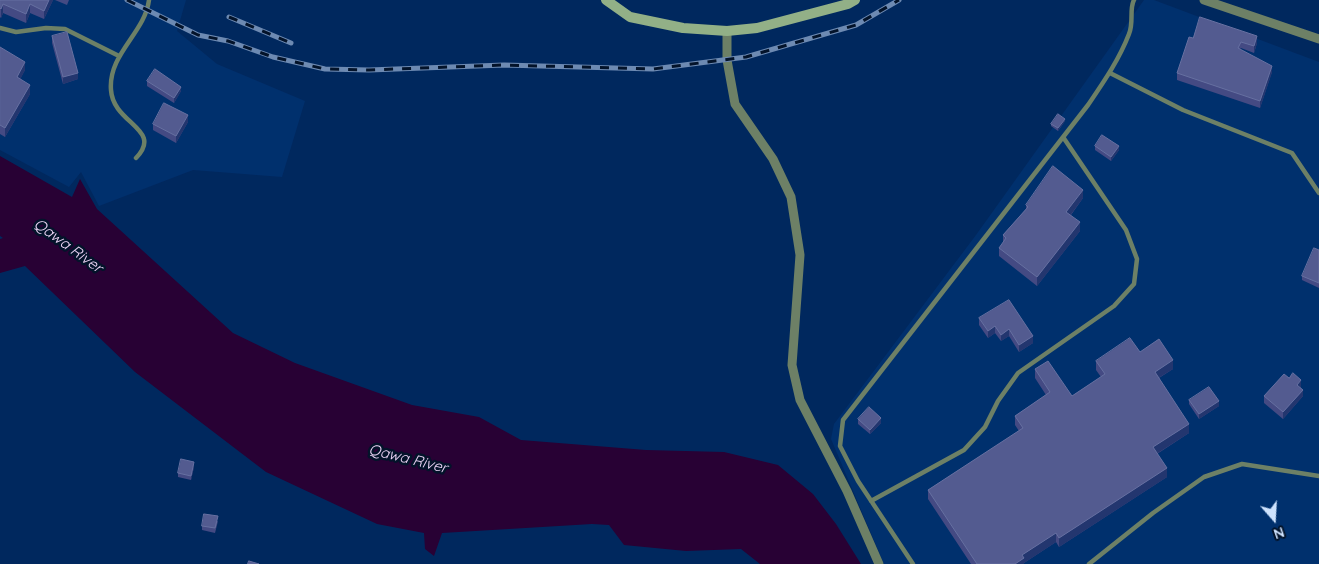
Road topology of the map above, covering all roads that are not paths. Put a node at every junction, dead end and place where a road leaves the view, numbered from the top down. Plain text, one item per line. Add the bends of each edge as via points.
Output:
1 (149, 0) edge
2 (606, 0) edge
3 (855, 0) edge
4 (1134, 0) edge
5 (1204, 0) edge
6 (0, 28) edge
7 (727, 31) junction
8 (1319, 39) edge
9 (119, 56) junction
10 (1110, 73) junction
11 (1063, 137) junction
12 (136, 158) dead end
13 (1319, 193) edge
14 (1319, 476) edge
15 (871, 501) junction
16 (911, 563) edge
17 (879, 564) edge
18 (1089, 564) edge

1 - 9 lane via 148,10
2 - 7 main road via 630,17 683,28
3 - 7 main road via 757,28
4 - 10 lane via 1131,5 1134,22
5 - 8 street
6 - 9 lane via 16,32 65,29
7 - 17 street via 727,60 735,104 773,159 791,196 800,255 792,365 800,400 847,491
9 - 12 lane via 110,91 115,106 143,135 146,143
10 - 11 lane
10 - 13 lane via 1183,110 1292,153
11 - 15 lane via 843,420 840,446
11 - 15 lane via 1126,230 1137,259 1134,284 1114,306 1018,374 998,401 985,428 964,450
14 - 18 lane via 1242,464 1204,477
15 - 16 lane

